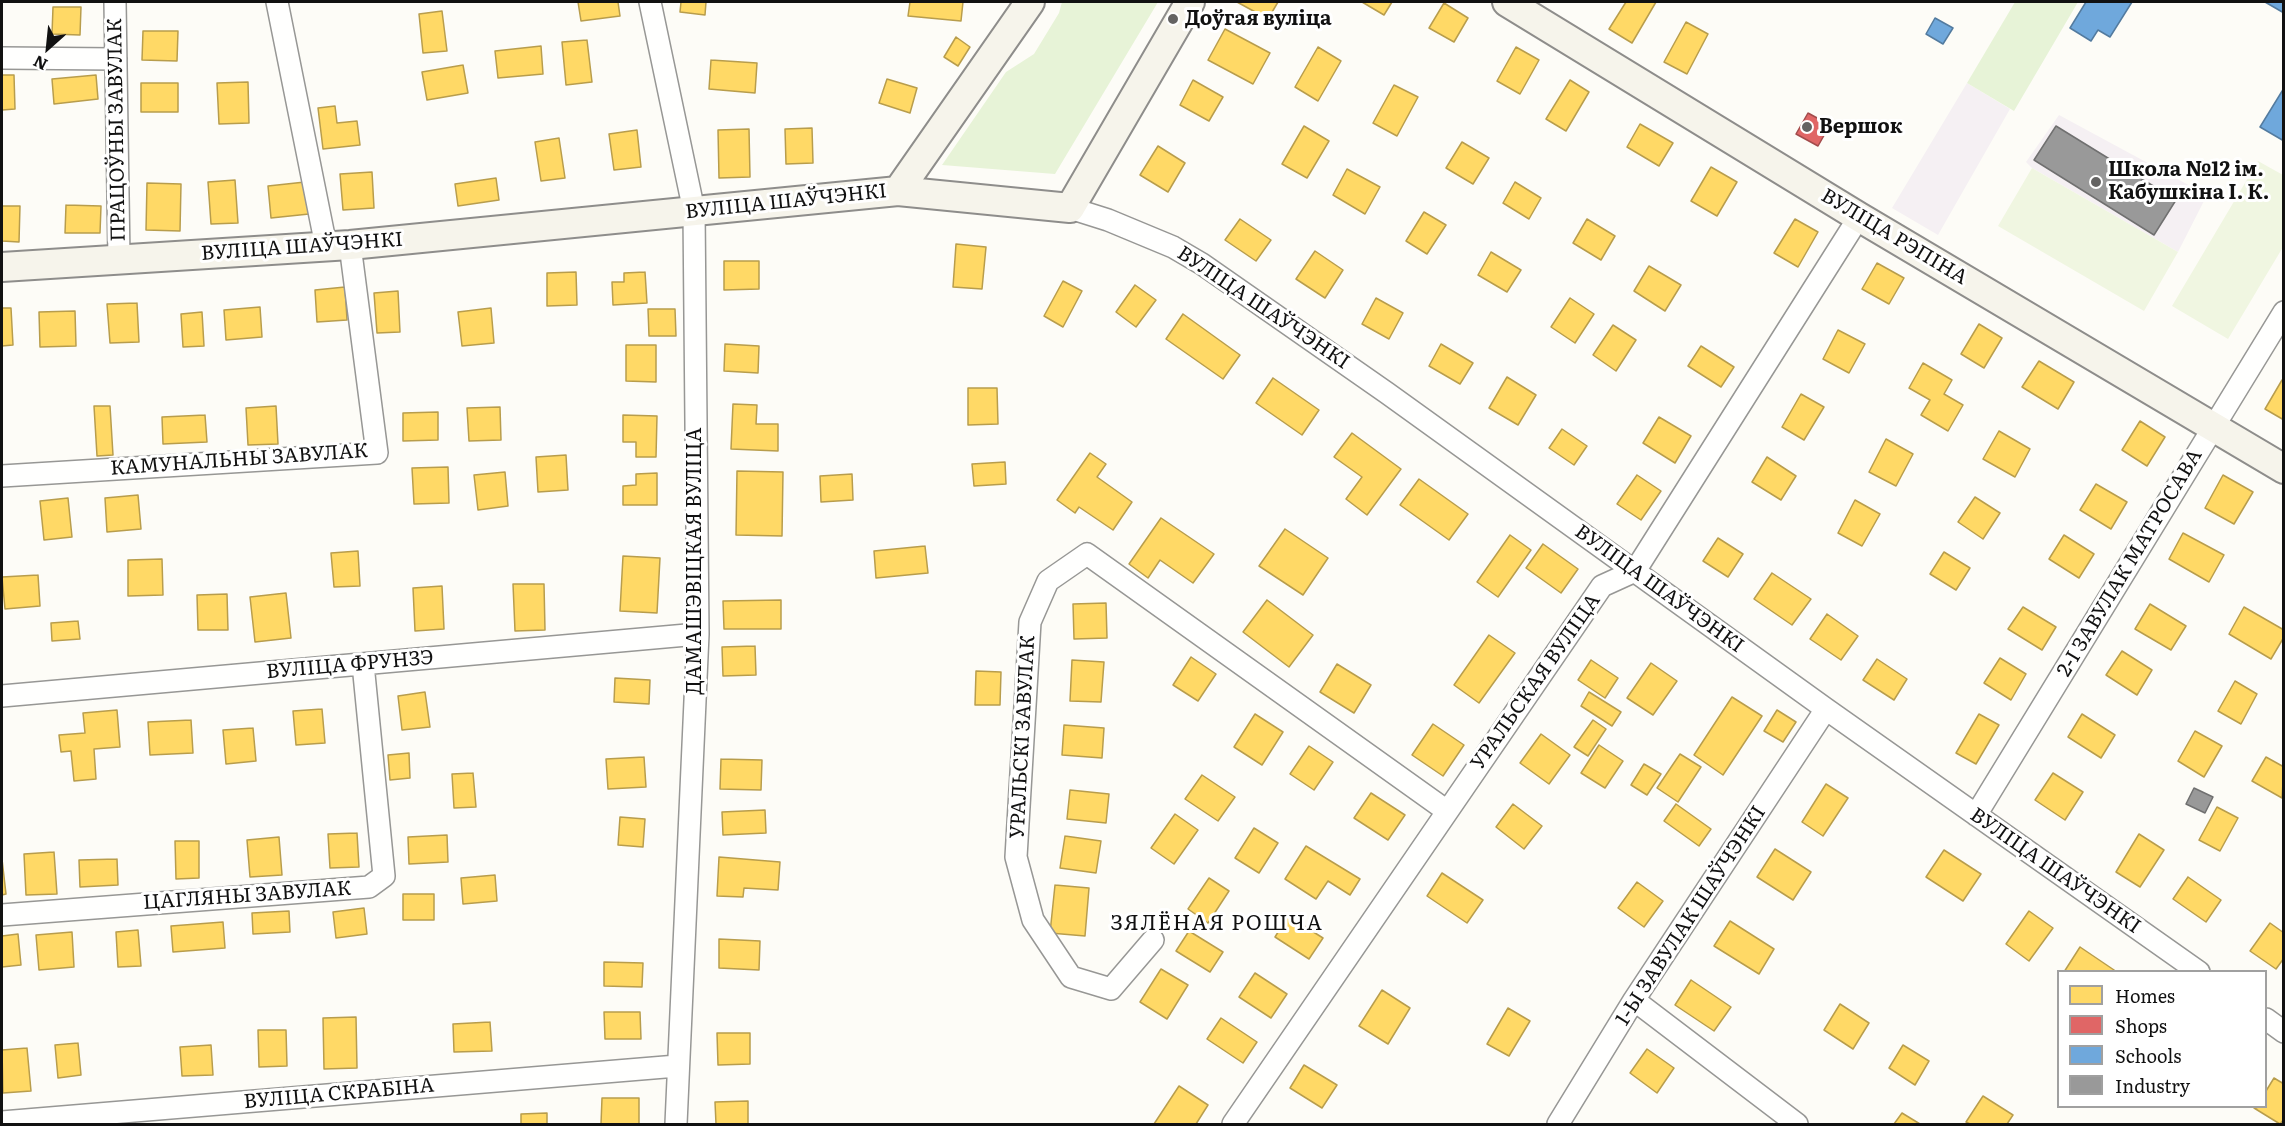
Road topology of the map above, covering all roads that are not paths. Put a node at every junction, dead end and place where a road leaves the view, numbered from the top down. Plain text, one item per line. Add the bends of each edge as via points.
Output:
1 (115, 2) edge
2 (277, 2) edge
3 (650, 2) edge
4 (1030, 2) edge
5 (1190, 2) edge
6 (1507, 2) edge
7 (2, 58) edge
8 (116, 59) junction
9 (898, 191) junction
10 (1070, 208) junction
11 (694, 211) junction
12 (1859, 217) junction
13 (338, 246) junction
14 (119, 259) junction
15 (2, 267) edge
16 (2283, 312) edge
17 (2213, 427) junction
18 (2283, 469) edge
19 (2, 476) edge
20 (1635, 571) junction
21 (698, 634) junction
22 (363, 664) junction
23 (2, 696) edge
24 (1826, 709) junction
25 (1447, 811) junction
26 (1976, 814) junction
27 (2, 915) edge
28 (1153, 940) dead end
29 (2196, 970) edge
30 (1634, 1000) junction
31 (2267, 1020) edge
32 (2283, 1032) edge
33 (677, 1066) junction
34 (62, 1121) edge
35 (2, 1122) edge
36 (676, 1125) edge
37 (1233, 1125) edge
38 (1558, 1125) edge
39 (1797, 1125) edge

1 - 8 street, ПРАЦОЎНЫ ЗАВУЛАК
2 - 13 street
3 - 11 street, ДАМАШЭВІЦКАЯ ВУЛІЦА
4 - 9 street
5 - 10 street
6 - 12 street, ВУЛІЦА РЭПІНА
7 - 8 street
8 - 14 street, ПРАЦОЎНЫ ЗАВУЛАК
9 - 10 street, ВУЛІЦА ШАЎЧЭНКІ
9 - 11 street, ВУЛІЦА ШАЎЧЭНКІ
10 - 20 street, ВУЛІЦА ШАЎЧЭНКІ via 1173,247 1202,264
11 - 13 street, ВУЛІЦА ШАЎЧЭНКІ
11 - 21 street, ДАМАШЭВІЦКАЯ ВУЛІЦА
12 - 17 street, ВУЛІЦА РЭПІНА
12 - 20 street
13 - 14 street, ВУЛІЦА ШАЎЧЭНКІ
13 - 19 street, КАМУНАЛЬНЫ ЗАВУЛАК via 377,453
14 - 15 street, ВУЛІЦА ШАЎЧЭНКІ
16 - 17 street, 2-І ЗАВУЛАК МАТРОСАВА
17 - 18 street, ВУЛІЦА РЭПІНА
17 - 26 street, 2-І ЗАВУЛАК МАТРОСАВА
20 - 24 street, ВУЛІЦА ШАЎЧЭНКІ
20 - 25 street, УРАЛЬСКАЯ ВУЛІЦА via 1602,586
21 - 22 street, ВУЛІЦА ФРУНЗЭ
21 - 33 street, ДАМАШЭВІЦКАЯ ВУЛІЦА
22 - 23 street, ВУЛІЦА ФРУНЗЭ
22 - 27 street, ЦАГЛЯНЫ ЗАВУЛАК via 384,876 369,887
24 - 26 street, ВУЛІЦА ШАЎЧЭНКІ
24 - 30 street, 1-Ы ЗАВУЛАК ШАЎЧЭНКІ
25 - 28 street, УРАЛЬСКІ ЗАВУЛАК via 1087,554 1048,581 1030,622 1016,857 1033,920 1071,977 1111,989
25 - 37 street, УРАЛЬСКАЯ ВУЛІЦА
26 - 29 street, ВУЛІЦА ШАЎЧЭНКІ
30 - 38 street, 1-Ы ЗАВУЛАК ШАЎЧЭНКІ
30 - 39 street
31 - 32 street
33 - 34 street, ВУЛІЦА СКРАБІНА
33 - 36 street, ДАМАШЭВІЦКАЯ ВУЛІЦА
34 - 35 street, ВУЛІЦА СКРАБІНА

